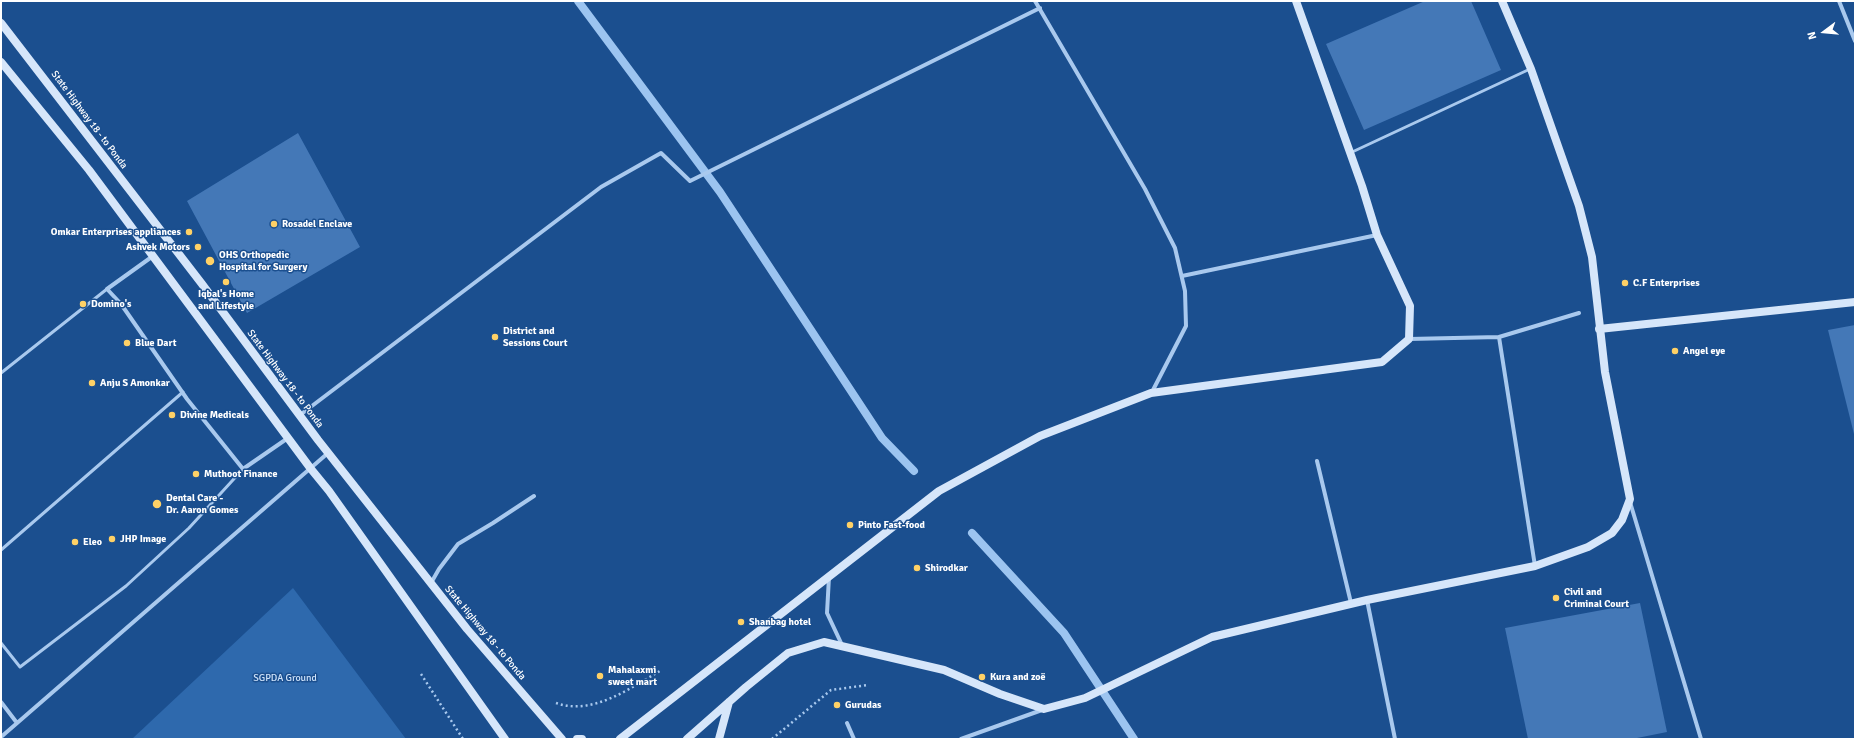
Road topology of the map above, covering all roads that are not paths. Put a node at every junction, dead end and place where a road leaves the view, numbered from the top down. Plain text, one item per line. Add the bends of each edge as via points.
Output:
1 (1035, 1) edge
2 (1296, 1) edge
3 (1502, 1) edge
4 (1839, 1) edge
5 (1040, 8) junction
6 (1, 23) edge
7 (1855, 42) edge
8 (1, 62) edge
9 (1531, 69) junction
10 (1350, 152) junction
11 (1377, 235) junction
12 (153, 256) junction
13 (1182, 276) junction
14 (107, 289) junction
15 (1855, 302) edge
16 (1579, 313) dead end
17 (1599, 329) junction
18 (1500, 337) junction
19 (1408, 339) junction
20 (1, 373) edge
21 (183, 392) junction
22 (1151, 393) junction
23 (300, 415) junction
24 (288, 438) junction
25 (328, 453) junction
26 (1317, 461) dead end
27 (243, 469) junction
28 (311, 469) junction
29 (534, 496) dead end
30 (1630, 499) junction
31 (1, 550) edge
32 (1535, 566) junction
33 (829, 577) junction
34 (431, 583) junction
35 (1367, 600) junction
36 (1351, 603) junction
37 (1, 643) edge
38 (842, 646) junction
39 (730, 701) junction
40 (1, 702) edge
41 (1044, 709) junction
42 (17, 723) junction
43 (847, 723) dead end
44 (1, 737) edge
45 (505, 739) edge
46 (562, 739) edge
47 (577, 739) edge
48 (582, 739) edge
49 (620, 739) edge
50 (687, 739) edge
51 (718, 739) edge
52 (854, 739) edge
53 (961, 739) edge
54 (1395, 739) edge
55 (1701, 739) edge

1 - 5 street
2 - 10 main road
3 - 9 main road
4 - 7 street
5 - 13 street via 1145,189 1175,248
5 - 23 street via 690,181 661,153 601,187
6 - 23 main road, State Highway 18 - to Ponda
8 - 12 main road via 89,170
9 - 10 lane
9 - 17 main road via 1579,206 1592,257
10 - 11 main road
11 - 13 street
11 - 19 main road via 1410,306
12 - 14 street
12 - 24 main road
13 - 22 street via 1186,326
14 - 20 lane
14 - 21 street via 121,304
15 - 17 main road
16 - 18 street
17 - 30 main road
18 - 19 street
18 - 32 street
19 - 22 main road via 1382,362
21 - 27 street
21 - 31 lane
22 - 33 main road via 1040,436 939,491
23 - 25 main road, State Highway 18 - to Ponda
24 - 27 street
24 - 28 main road
25 - 28 street
25 - 34 main road, State Highway 18 - to Ponda
26 - 36 street
27 - 37 lane via 189,528 126,586 20,667
28 - 42 street
28 - 45 main road
29 - 34 street via 458,544
30 - 32 main road via 1622,520 1612,533 1588,547
30 - 55 street
32 - 35 main road
33 - 38 street via 827,613
33 - 49 main road
34 - 46 main road, State Highway 18 - to Ponda via 467,629
35 - 36 main road
35 - 54 street
36 - 41 main road via 1212,637 1085,698
38 - 39 main road via 824,642 788,653
38 - 41 main road via 944,670 1000,694
39 - 50 main road
39 - 51 main road
40 - 42 street
41 - 53 street
42 - 44 street
43 - 52 street
47 - 48 main road

